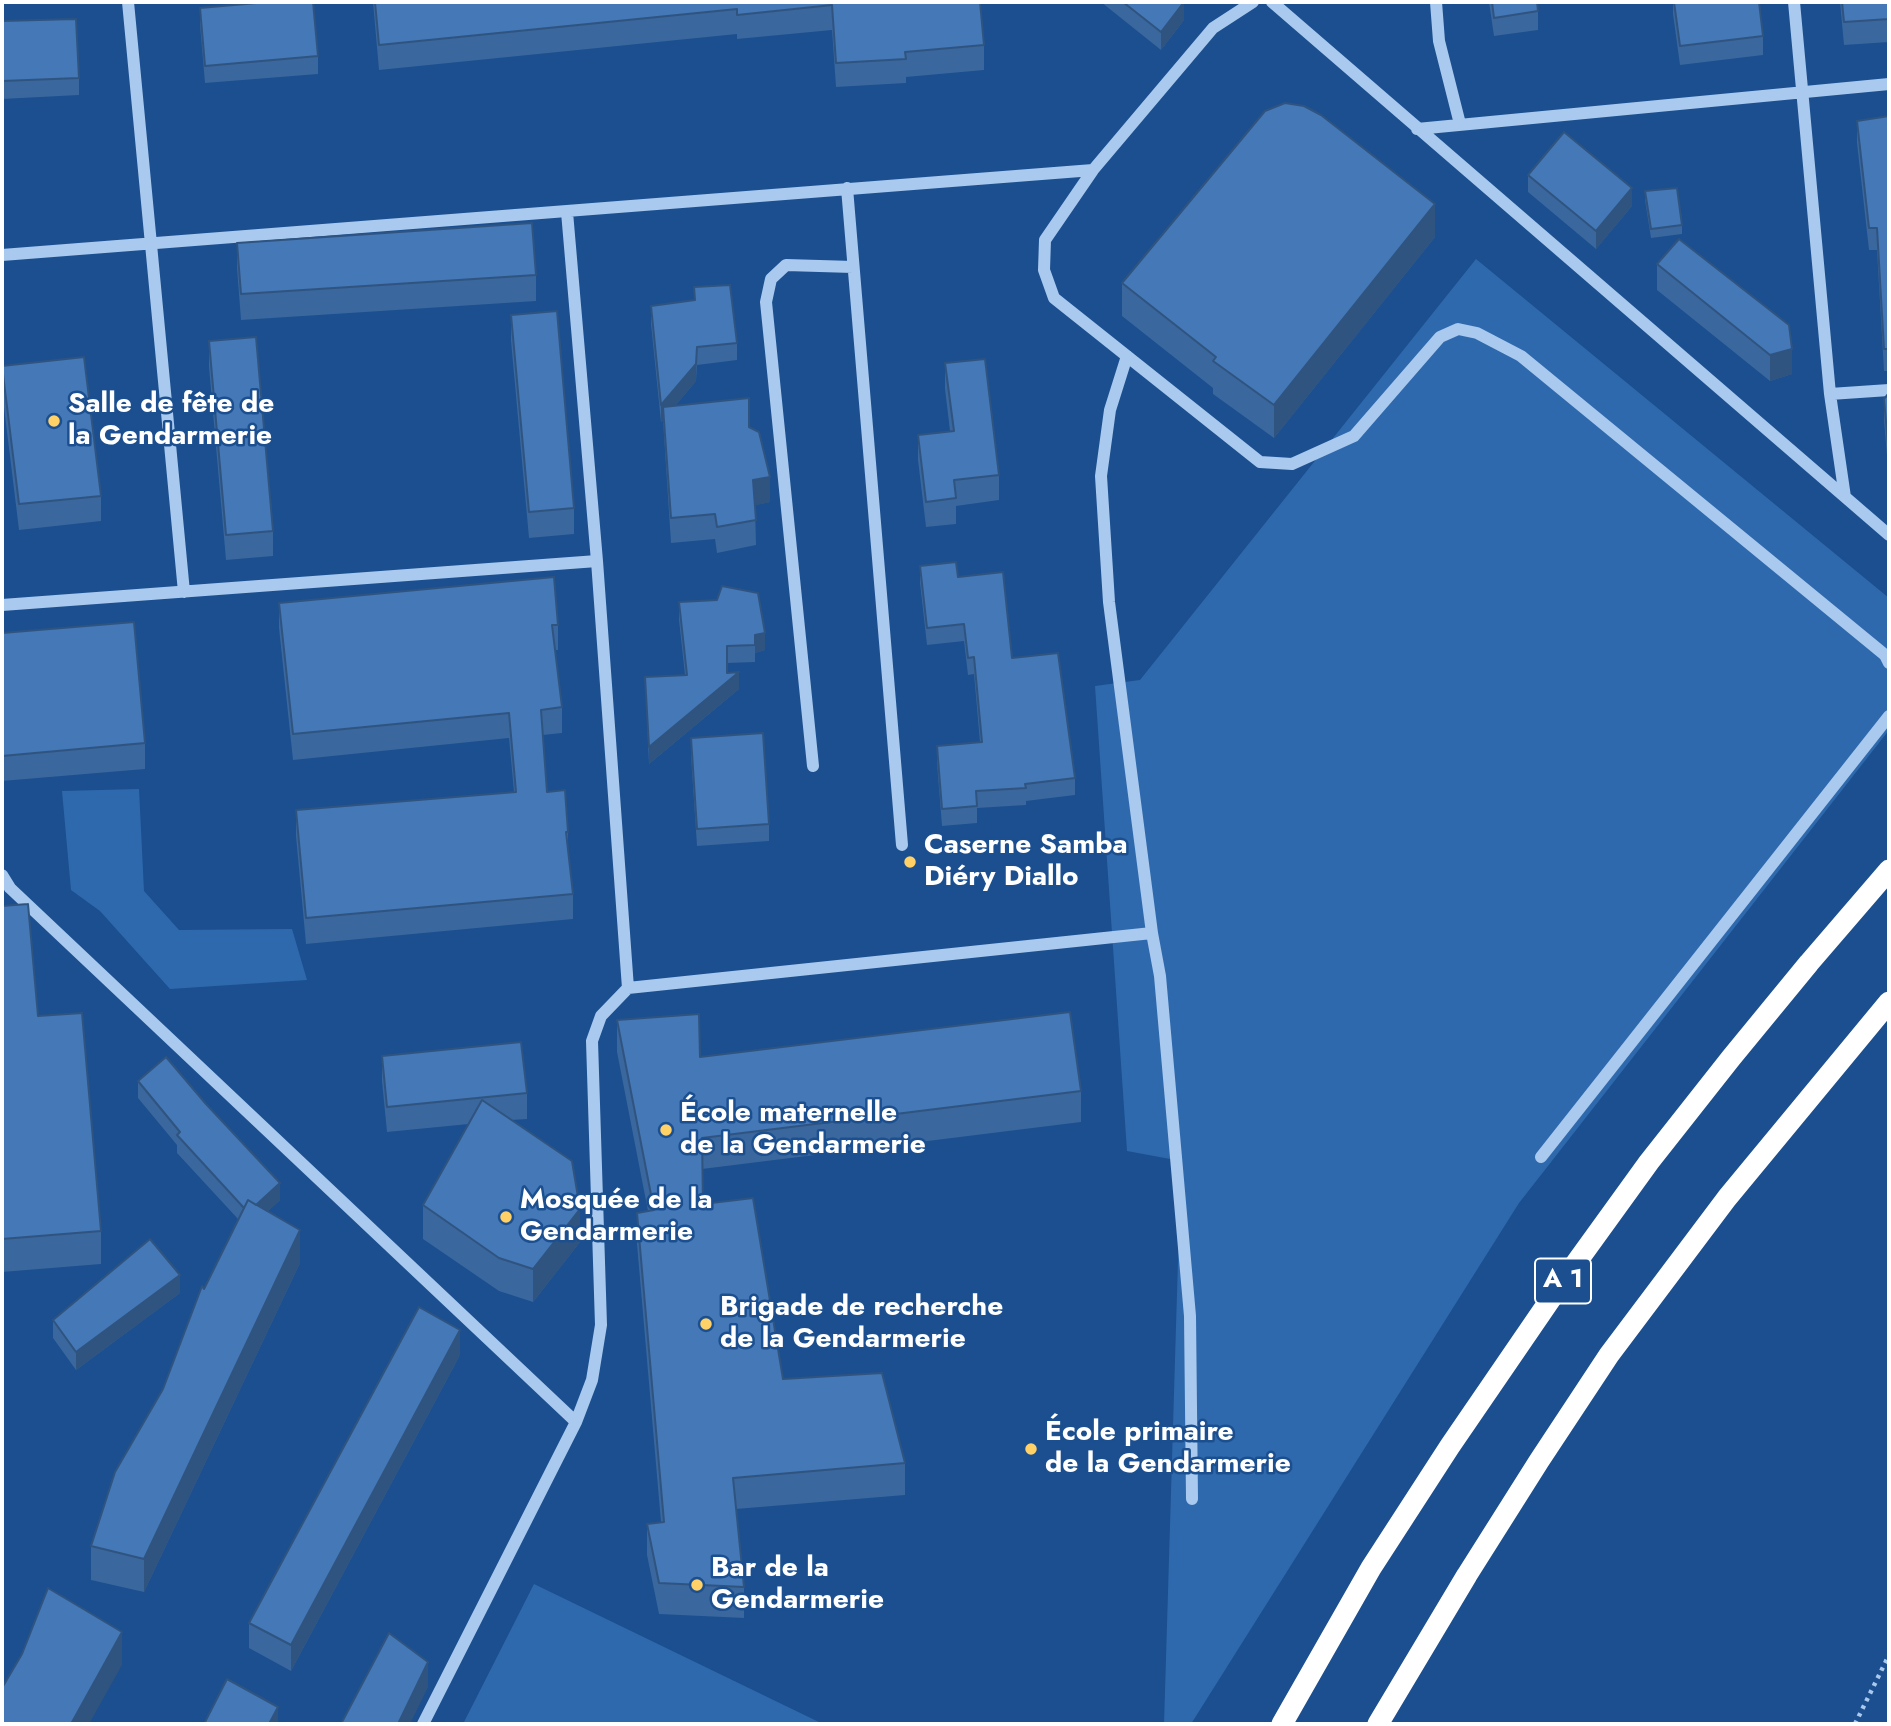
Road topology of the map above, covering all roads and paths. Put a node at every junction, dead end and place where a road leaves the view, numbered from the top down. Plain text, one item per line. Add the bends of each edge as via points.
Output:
1 (128, 2) edge
2 (1253, 2) edge
3 (1272, 2) edge
4 (1436, 2) edge
5 (1794, 2) edge
6 (1889, 84) edge
7 (1802, 92) junction
8 (1460, 124) junction
9 (1417, 129) junction
10 (1093, 170) junction
11 (847, 188) junction
12 (567, 212) junction
13 (150, 243) junction
14 (2, 255) edge
15 (853, 267) junction
16 (1127, 356) junction
17 (1889, 390) edge
18 (1830, 394) junction
19 (1845, 497) junction
20 (1889, 535) edge
21 (597, 561) junction
22 (184, 592) junction
23 (2, 605) edge
24 (1889, 663) edge
25 (1889, 716) edge
26 (813, 766) dead end
27 (902, 845) dead end
28 (1889, 870) edge
29 (2, 874) edge
30 (6, 889) edge
31 (1152, 933) junction
32 (628, 988) junction
33 (1889, 1002) edge
34 (1541, 1157) dead end
35 (576, 1422) junction
36 (1192, 1499) dead end
37 (1889, 1655) edge
38 (422, 1724) edge
39 (1282, 1724) edge
40 (1378, 1724) edge
41 (1855, 1724) edge

1 - 13 street
2 - 10 street via 1213,27
3 - 9 street
4 - 8 street via 1438,41
5 - 7 street
6 - 7 street
7 - 8 street
7 - 18 street
8 - 9 street
9 - 19 street
10 - 11 street
10 - 16 street via 1045,240 1044,270 1054,298
11 - 12 street
11 - 15 street
12 - 13 street
12 - 21 street
13 - 14 street
13 - 22 street
15 - 26 street via 786,265 771,279 766,302
15 - 27 street
16 - 24 street via 1260,462 1292,464 1354,436 1440,337 1458,329 1477,333 1521,356 1885,655
16 - 31 street via 1110,410 1101,476 1109,602
17 - 18 street
18 - 19 street
19 - 20 street
21 - 22 street
21 - 32 street
22 - 23 street
25 - 34 street
28 - 39 highway, A 1 via 1649,1162 1571,1270 1371,1568
29 - 30 street
30 - 35 street
31 - 32 street
31 - 36 street via 1160,976 1190,1316
32 - 35 street via 601,1016 592,1041 601,1325 592,1380
33 - 40 highway via 1727,1198 1609,1355 1467,1574
35 - 38 street
37 - 41 path

